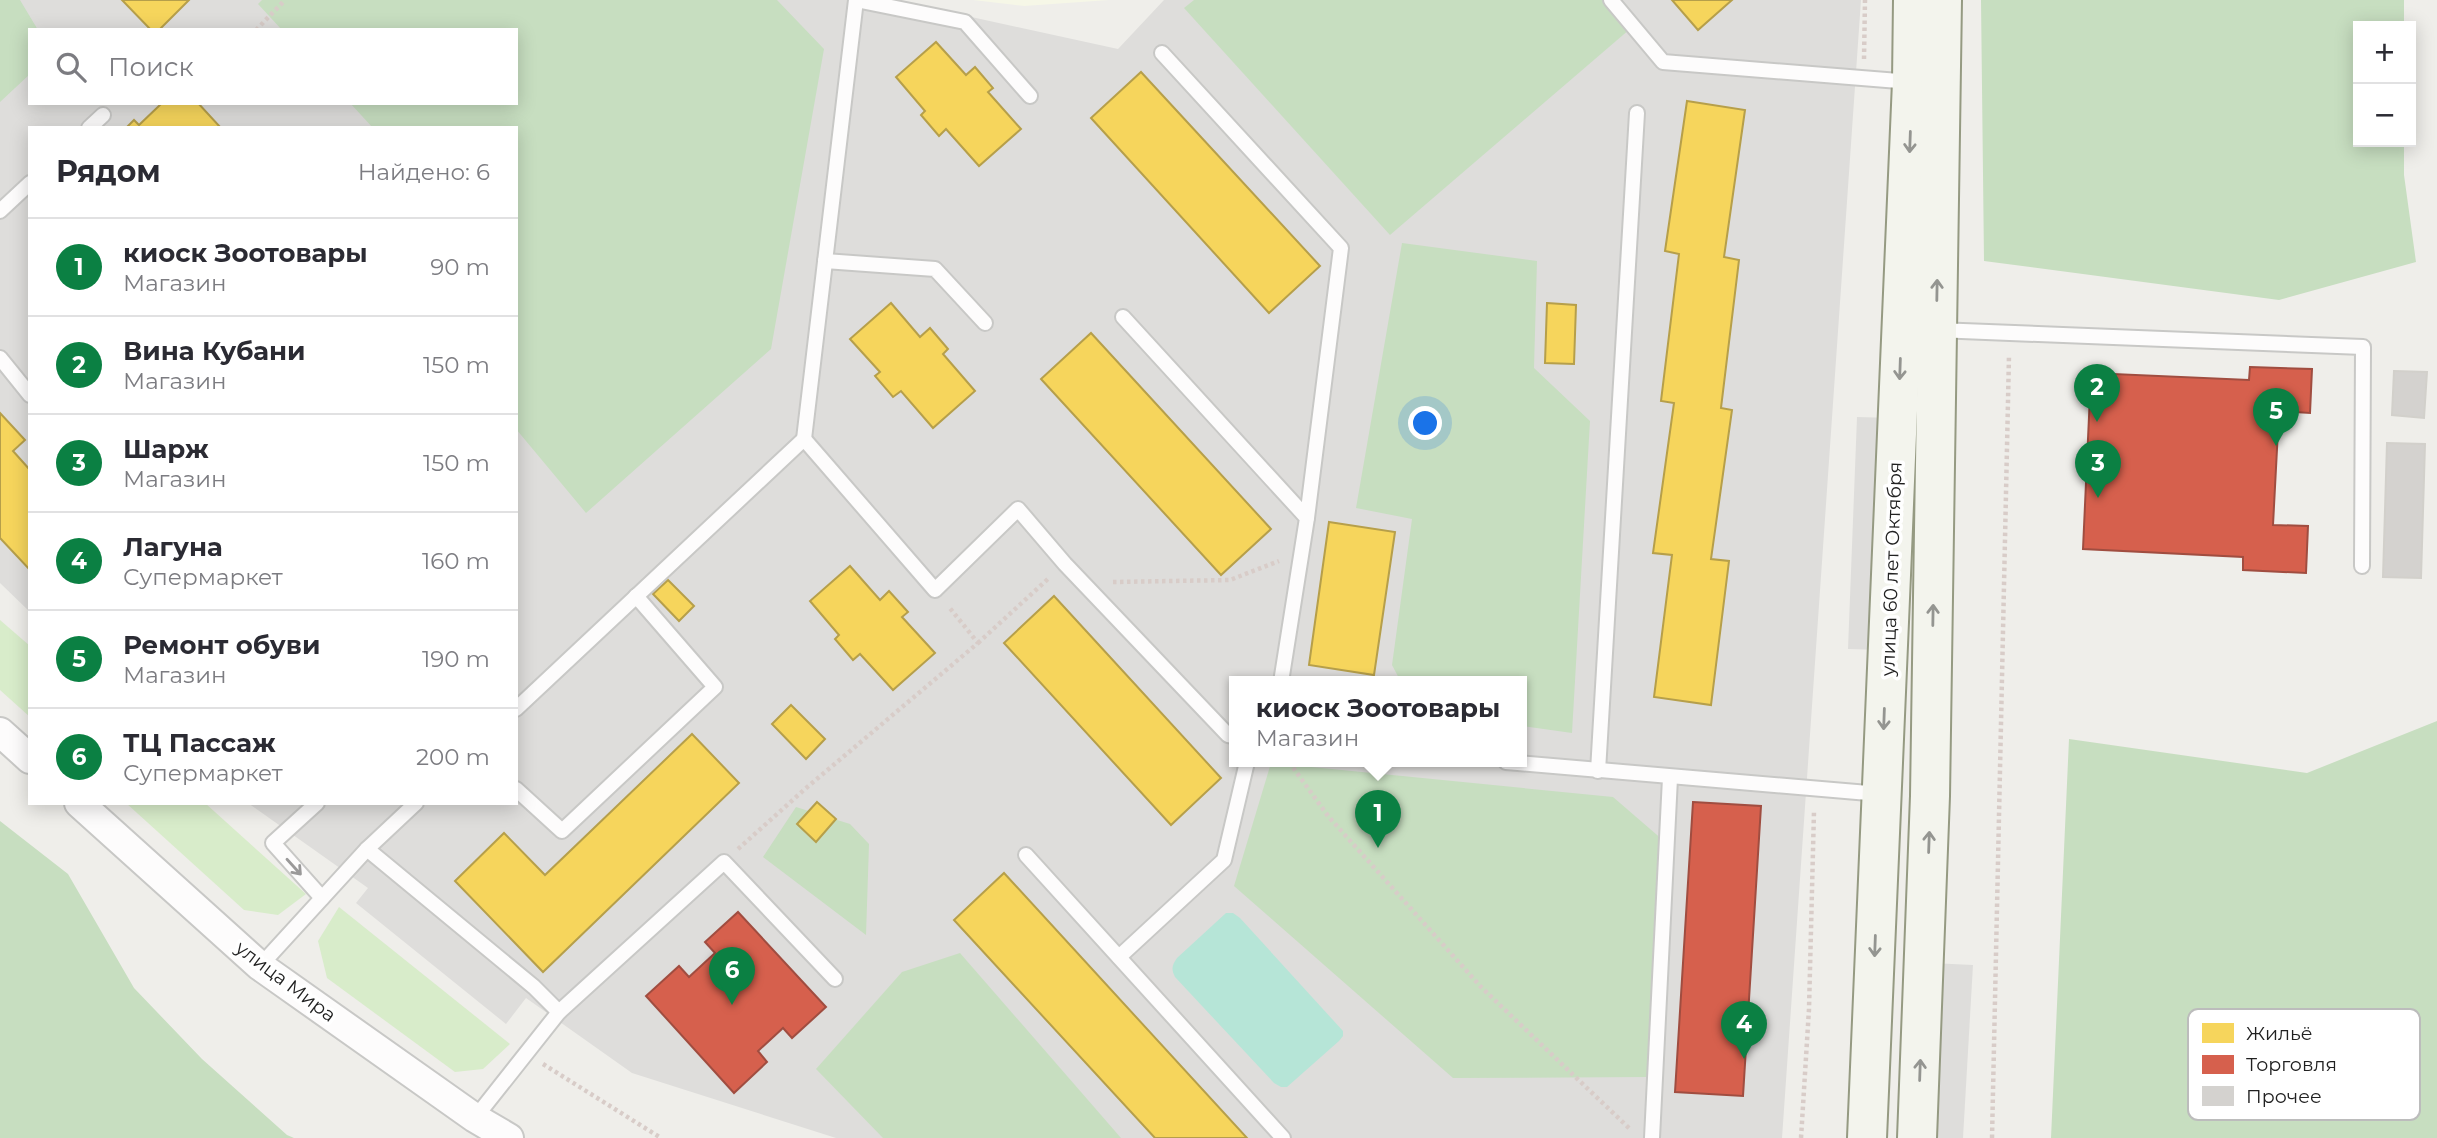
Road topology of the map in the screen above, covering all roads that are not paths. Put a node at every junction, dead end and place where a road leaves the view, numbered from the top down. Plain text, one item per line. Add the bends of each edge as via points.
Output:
1 (856, 0) edge
2 (1611, 0) edge
3 (1913, 0) edge
4 (1942, 0) edge
5 (1162, 53) dead end
6 (1926, 82) junction
7 (1030, 96) dead end
8 (1637, 113) dead end
9 (103, 115) dead end
10 (91, 126) edge
11 (28, 185) edge
12 (0, 211) edge
13 (825, 261) junction
14 (1123, 317) dead end
15 (985, 323) dead end
16 (1936, 330) junction
17 (0, 358) edge
18 (28, 393) edge
19 (804, 439) junction
20 (1307, 518) junction
21 (2362, 566) dead end
22 (636, 596) junction
23 (1282, 676) edge
24 (518, 707) edge
25 (0, 732) edge
26 (1229, 735) edge
27 (28, 757) edge
28 (1527, 764) edge
29 (1246, 767) edge
30 (1598, 771) junction
31 (1670, 778) junction
32 (518, 791) edge
33 (1881, 794) junction
34 (1930, 796) junction
35 (81, 805) edge
36 (315, 805) edge
37 (414, 805) edge
38 (367, 849) junction
39 (1026, 855) dead end
40 (322, 898) junction
41 (1119, 957) junction
42 (260, 965) junction
43 (835, 979) dead end
44 (559, 1012) junction
45 (475, 1118) junction
46 (509, 1138) edge
47 (1283, 1138) edge
48 (1652, 1138) edge
49 (1867, 1138) edge
50 (1917, 1138) edge

1 - 7 lane via 965,22
1 - 13 lane
2 - 6 lane via 1663,62
3 - 6 main road, улица 60 лет Октября
4 - 6 main road, улица 60 лет Октября
5 - 20 lane via 1341,248
16 -> 6 main road, улица 60 лет Октября
6 -> 33 main road, улица 60 лет Октября
8 - 30 lane
9 - 10 lane
11 - 12 lane
13 - 15 lane via 934,269
13 - 19 lane
14 - 20 lane
16 - 21 lane via 2363,347
34 -> 16 main road, улица 60 лет Октября
17 - 18 lane
19 - 22 lane
19 - 26 lane via 935,590 1018,509
20 - 23 lane
22 - 24 lane
22 - 32 lane via 715,687 562,831
25 - 27 street
28 - 30 lane
29 - 41 lane via 1224,860
30 - 31 lane
31 - 33 lane
31 - 48 lane
33 - 34 main road
33 -> 49 main road, улица 60 лет Октября
50 -> 34 main road, улица 60 лет Октября
35 - 42 street, улица Мира
36 -> 40 lane via 273,843
37 - 38 lane
38 - 40 lane
38 - 44 lane
39 - 41 lane
40 - 42 lane
41 - 47 lane
42 - 45 street, улица Мира
43 - 44 lane via 724,862
44 - 45 lane
45 - 46 street, улица Мира

